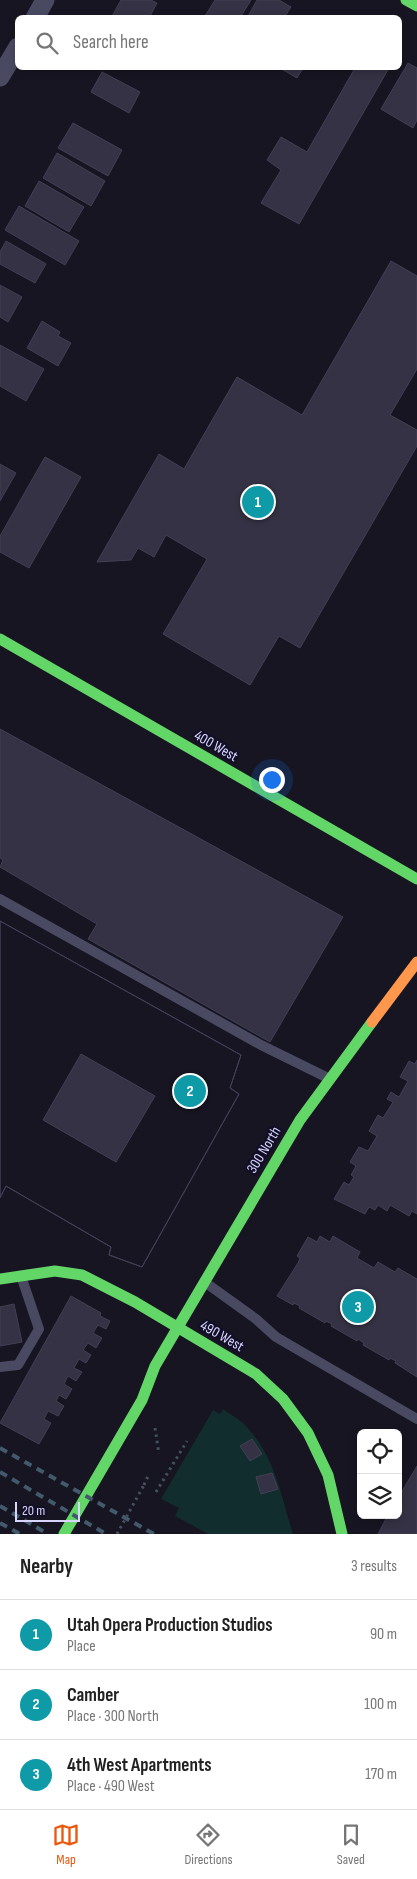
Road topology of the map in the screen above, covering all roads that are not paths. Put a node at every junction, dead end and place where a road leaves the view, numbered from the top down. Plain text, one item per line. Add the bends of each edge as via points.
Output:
1 (45, 0) edge
2 (406, 0) edge
3 (417, 6) edge
4 (37, 15) edge
5 (15, 52) edge
6 (0, 77) edge
7 (0, 639) edge
8 (417, 879) edge
9 (0, 899) edge
10 (417, 962) edge
11 (330, 1078) junction
12 (21, 1275) junction
13 (0, 1279) edge
14 (204, 1281) junction
15 (177, 1328) junction
16 (155, 1366) junction
17 (0, 1367) edge
18 (417, 1419) edge
19 (52, 1534) edge
20 (64, 1534) edge
21 (342, 1534) edge

1 - 4 street
2 - 3 street
5 - 6 street
7 - 8 street, 400 West
9 - 11 lane via 261,1045
10 - 11 street, 300 North
11 - 14 street, 300 North via 282,1149
12 - 13 street, 490 West
12 - 15 street, 490 West via 55,1271 82,1275
12 - 17 lane via 39,1330 18,1365
14 - 15 street, 300 North
14 - 18 lane via 276,1337
15 - 16 street, 300 North
15 - 21 street, 490 West via 248,1369 283,1399 319,1453 328,1475
16 - 19 street, 300 North via 129,1398
16 - 20 street, 300 North via 142,1400

